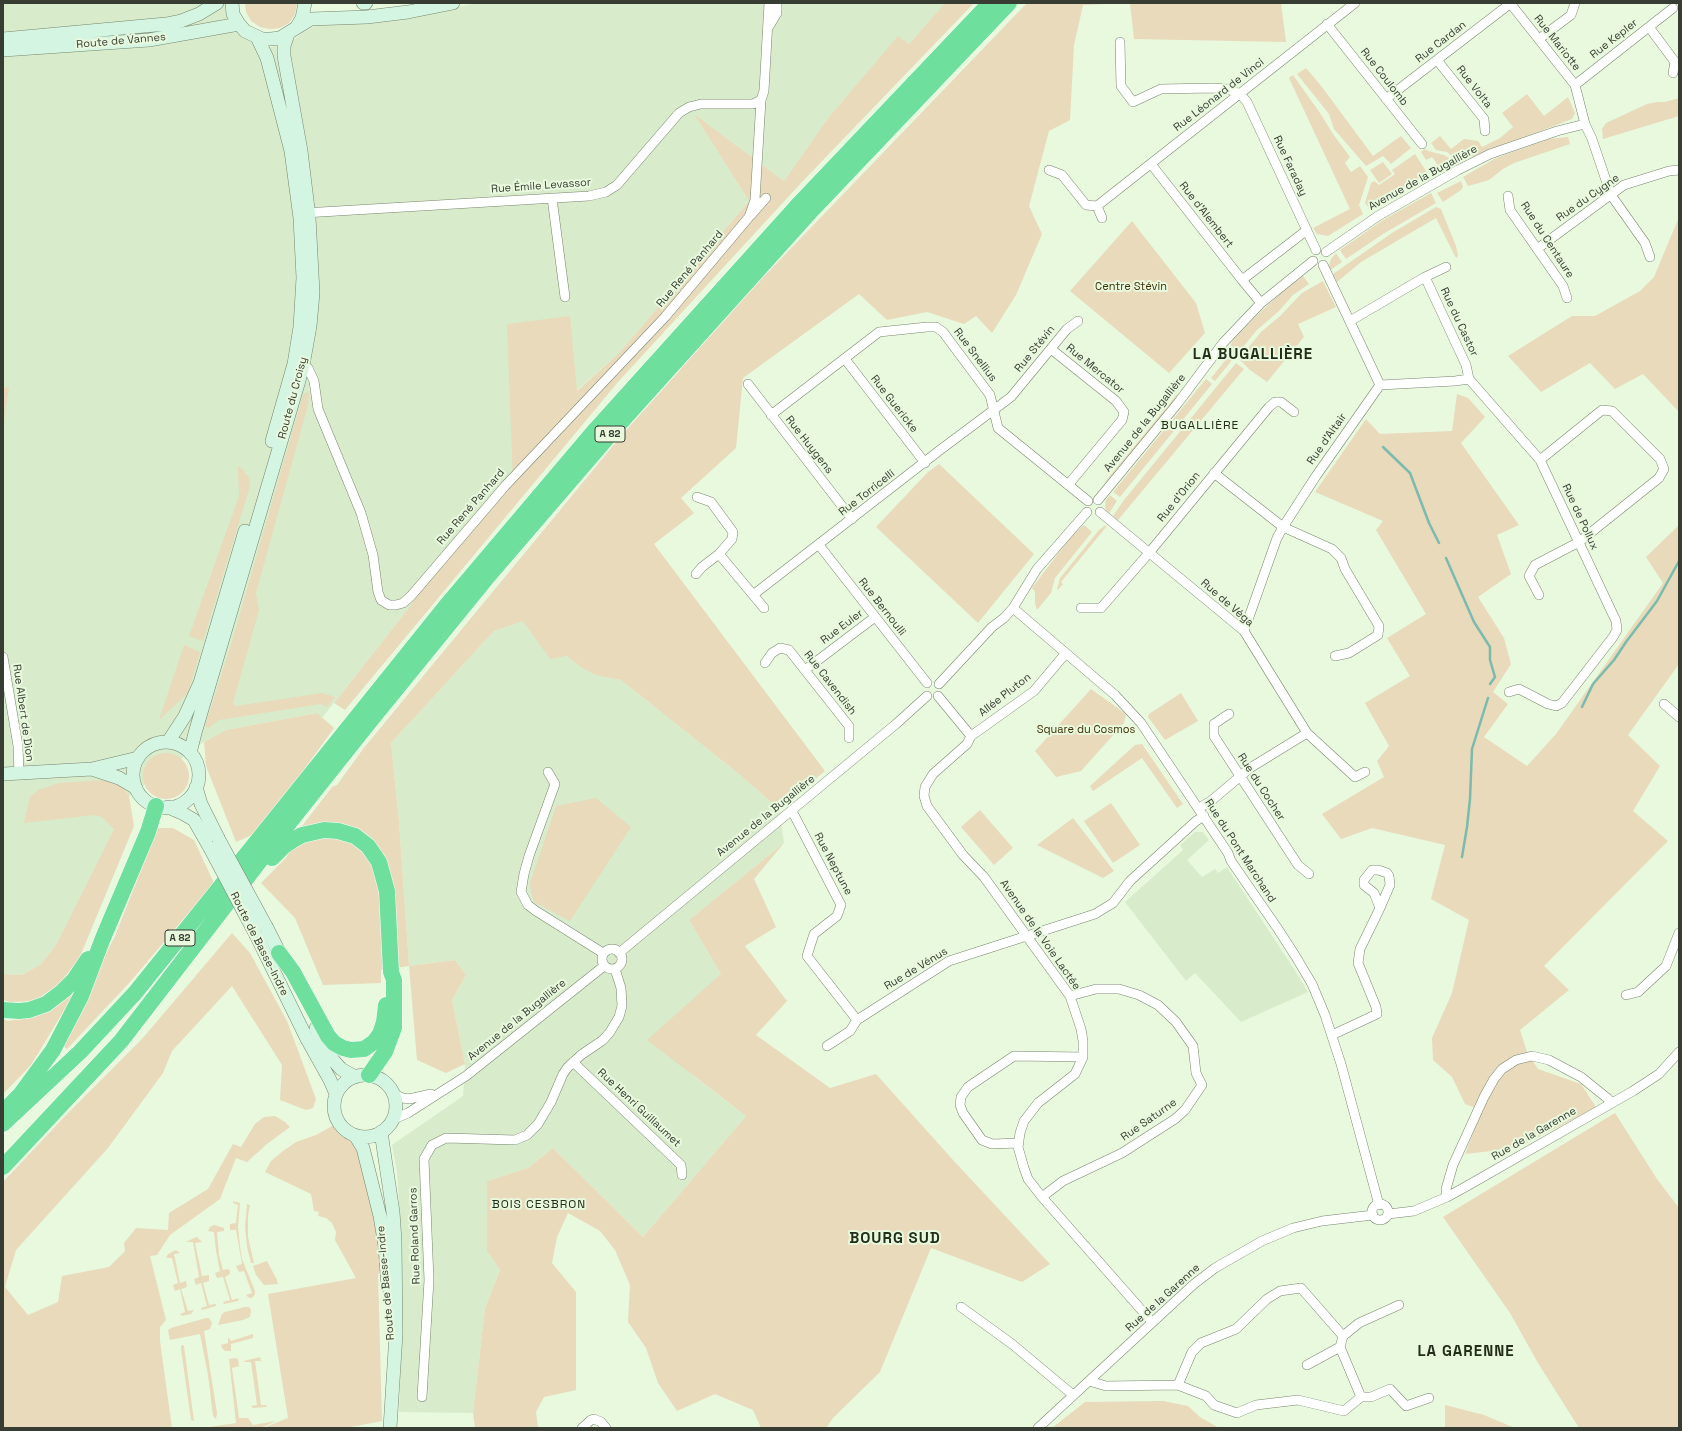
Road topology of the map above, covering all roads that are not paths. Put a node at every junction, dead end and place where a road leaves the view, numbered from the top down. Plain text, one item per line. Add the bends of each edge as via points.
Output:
1 (218, 3) edge
2 (232, 3) edge
3 (305, 3) edge
4 (363, 3) edge
5 (366, 3) edge
6 (453, 3) edge
7 (769, 3) edge
8 (777, 3) edge
9 (990, 3) edge
10 (1009, 3) edge
11 (1355, 3) edge
12 (1510, 3) edge
13 (1575, 3) edge
14 (1673, 8) dead end
15 (776, 13) junction
16 (238, 24) junction
17 (1327, 24) junction
18 (1649, 27) junction
19 (292, 31) junction
20 (257, 37) junction
21 (3, 39) edge
22 (1539, 39) junction
23 (1120, 42) dead end
24 (3, 50) edge
25 (1437, 60) junction
26 (1673, 73) dead end
27 (1575, 85) junction
28 (1240, 94) junction
29 (1386, 99) junction
30 (761, 100) junction
31 (1585, 124) junction
32 (1485, 132) dead end
33 (1422, 144) dead end
34 (1151, 164) junction
35 (1049, 170) dead end
36 (1679, 170) edge
37 (1611, 195) junction
38 (1508, 196) dead end
39 (552, 198) junction
40 (766, 198) dead end
41 (1096, 206) junction
42 (304, 213) junction
43 (749, 217) junction
44 (1102, 218) dead end
45 (1307, 230) junction
46 (1537, 249) junction
47 (1321, 251) junction
48 (1650, 258) dead end
49 (1313, 261) junction
50 (1323, 265) junction
51 (1446, 267) dead end
52 (1425, 277) junction
53 (1242, 280) junction
54 (565, 297) dead end
55 (1567, 298) dead end
56 (1261, 303) junction
57 (1078, 321) dead end
58 (1350, 321) junction
59 (1051, 349) junction
60 (845, 359) junction
61 (298, 364) junction
62 (1470, 378) junction
63 (748, 384) dead end
64 (1380, 385) junction
65 (995, 410) junction
66 (1294, 412) dead end
67 (771, 415) junction
68 (1540, 460) junction
69 (925, 463) junction
70 (1214, 473) junction
71 (1068, 485) junction
72 (697, 497) dead end
73 (1098, 500) junction
74 (1088, 501) junction
75 (1087, 512) junction
76 (1100, 512) junction
77 (852, 520) junction
78 (1283, 527) junction
79 (1579, 542) junction
80 (819, 546) junction
81 (1150, 552) junction
82 (719, 554) junction
83 (696, 574) dead end
84 (753, 595) junction
85 (1539, 595) dead end
86 (764, 608) dead end
87 (1013, 608) junction
88 (1081, 608) dead end
89 (875, 617) junction
90 (1244, 631) junction
91 (1066, 653) junction
92 (1335, 656) dead end
93 (3, 657) edge
94 (765, 663) dead end
95 (805, 670) junction
96 (927, 683) junction
97 (939, 684) junction
98 (1510, 692) dead end
99 (927, 696) junction
100 (938, 696) junction
101 (1664, 704) dead end
102 (1230, 714) dead end
103 (1679, 717) edge
104 (1307, 733) junction
105 (972, 736) junction
106 (849, 738) dead end
107 (168, 742) junction
108 (190, 753) junction
109 (138, 758) junction
110 (92, 769) junction
111 (548, 772) dead end
112 (1365, 772) dead end
113 (3, 774) edge
114 (19, 774) junction
115 (1239, 776) junction
116 (196, 787) junction
117 (136, 788) junction
118 (162, 807) junction
119 (792, 811) junction
120 (1201, 812) junction
121 (1309, 874) dead end
122 (239, 888) junction
123 (1380, 908) dead end
124 (262, 932) junction
125 (1679, 933) edge
126 (1028, 937) junction
127 (103, 938) junction
128 (279, 953) junction
129 (603, 953) junction
130 (620, 953) junction
131 (604, 966) junction
132 (615, 969) junction
133 (391, 972) junction
134 (1626, 995) dead end
135 (1070, 996) junction
136 (3, 1010) edge
137 (857, 1020) junction
138 (1332, 1035) junction
139 (827, 1046) dead end
140 (1679, 1052) edge
141 (1083, 1057) junction
142 (572, 1062) junction
143 (362, 1076) junction
144 (444, 1090) junction
145 (392, 1093) junction
146 (336, 1094) junction
147 (1612, 1103) junction
148 (3, 1112) edge
149 (394, 1119) junction
150 (3, 1124) edge
151 (381, 1132) junction
152 (355, 1135) junction
153 (1019, 1143) junction
154 (3, 1167) edge
155 (682, 1175) dead end
156 (1042, 1197) junction
157 (1447, 1197) junction
158 (1379, 1205) junction
159 (1388, 1214) junction
160 (1373, 1215) junction
161 (1399, 1305) dead end
162 (961, 1307) dead end
163 (1152, 1322) junction
164 (1343, 1336) junction
165 (1340, 1347) junction
166 (393, 1364) junction
167 (1307, 1365) dead end
168 (1089, 1382) junction
169 (1178, 1385) junction
170 (1073, 1395) junction
171 (422, 1397) dead end
172 (1361, 1397) junction
173 (1429, 1398) dead end
174 (390, 1428) edge
175 (582, 1428) edge
176 (606, 1428) edge
177 (1038, 1428) edge

1 - 21 main road, Route de Vannes via 181,21 166,24
2 - 16 main road via 233,14
3 - 19 main road, Route du Croisy via 302,18
4 - 5 main road
6 - 19 main road via 367,17 312,20
7 - 15 street, Rue René Panhard
8 - 15 street, Rue René Panhard
9 - 150 highway, A 82 via 797,206 601,424 427,629 140,988 80,1052
10 - 122 highway, A 82 via 807,215 614,430 425,653
11 - 17 street, Rue Léonard de Vinci
12 - 22 street, Rue Mariotte
12 - 25 street, Rue Cardan
13 - 22 street via 1571,15
14 - 18 street, Rue Kepler
15 - 30 street, Rue René Panhard via 767,29 764,91
16 - 20 main road
16 - 24 main road, Route de Vannes via 149,40
17 - 28 street, Rue Léonard de Vinci
17 - 29 street, Rue Coulomb
18 - 26 street, Rue Kepler via 1675,62
18 - 27 street, Rue Kepler
19 - 20 main road via 271,39
19 - 42 main road, Route du Croisy via 284,46 284,56 301,151
20 - 42 main road, Route du Croisy via 267,58 288,134
22 - 27 street, Rue Mariotte
23 - 28 street via 1121,86 1133,102 1161,89 1228,89
25 - 29 street, Rue Cardan
25 - 32 street, Rue Volta via 1484,119
27 - 31 street, Rue Mariotte
28 - 34 street, Rue Léonard de Vinci
28 - 45 street, Rue Faraday via 1247,102
29 - 33 street, Rue Coulomb
30 - 39 street, Rue Émile Levassor via 753,104 701,104 689,107 679,113 617,185 606,192 589,196
30 - 43 street, Rue René Panhard via 755,200
31 - 37 street, Rue Mariotte
31 - 47 street, Avenue de la Bugallière via 1490,154 1458,170
34 - 41 street, Rue Léonard de Vinci
34 - 53 street, Rue d'Alembert
35 - 41 street via 1062,175 1086,205
36 - 37 street, Rue du Cygne via 1624,185
37 - 46 street, Rue du Cygne
37 - 48 street, Rue Mariotte via 1645,243
38 - 46 street, Rue du Centaure via 1510,210
39 - 42 street, Rue Émile Levassor
39 - 54 street
40 - 43 street, Rue René Panhard
41 - 44 street
42 - 61 main road, Route du Croisy via 313,293 310,326
43 - 61 street, Rue René Panhard via 665,317 505,486 403,603 389,605 379,596 373,554 361,513 318,409 314,381 308,368
45 - 47 street, Rue Faraday
45 - 53 street
46 - 55 street, Rue du Centaure via 1563,286
47 - 49 street via 1312,254
47 - 50 street via 1328,259
49 - 50 street
49 - 56 street, Avenue de la Bugallière
50 - 58 street
51 - 52 street
52 - 58 street
52 - 62 street, Rue du Castor
53 - 56 street, Rue d'Alembert
56 - 73 street, Avenue de la Bugallière via 1223,343 1178,403
57 - 59 street, Rue Stévin via 1067,329
58 - 64 street
59 - 65 street, Rue Stévin via 1011,397
59 - 71 street, Rue Mercator via 1116,401 1124,412 1122,420
60 - 65 street, Rue Snellius via 879,332 936,327 943,332 990,395
60 - 67 street, Rue Snellius
60 - 69 street, Rue Guericke
61 - 107 main road, Route du Croisy via 200,683 185,716
61 - 108 main road, Route du Croisy
62 - 64 street via 1455,382
62 - 68 street, Rue de Pollux
63 - 67 street, Rue Huygens
64 - 78 street, Rue d'Altair via 1307,488
65 - 69 street, Rue Torricelli
65 - 71 street, Rue Snellius via 998,428
66 - 70 street, Rue d'Orion via 1281,402 1275,402
67 - 77 street, Rue Huygens
68 - 79 street, Rue de Pollux
68 - 79 street via 1602,410 1612,411 1660,459 1664,468 1659,478
69 - 77 street, Rue Torricelli
70 - 78 street
70 - 81 street, Rue d'Orion
71 - 74 street, Rue Snellius
72 - 82 street via 711,502 733,532 732,539
73 - 74 street via 1093,498
73 - 76 street via 1102,504
74 - 75 street
75 - 76 street via 1094,515
75 - 87 street via 1037,569
76 - 81 street, Rue de Véga
77 - 80 street, Rue Torricelli
78 - 90 street, Rue d'Altair
78 - 92 street via 1332,549 1341,558 1379,626 1378,634 1349,653
79 - 85 street via 1535,566 1529,576
79 - 98 street, Rue de Pollux via 1616,621 1617,630 1614,637 1562,703 1556,706 1548,704 1519,689
80 - 84 street, Rue Torricelli
80 - 89 street, Rue Bernoulli
81 - 88 street, Rue d'Orion via 1101,608
81 - 90 street, Rue de Véga
82 - 83 street
82 - 84 street
84 - 86 street
87 - 91 street, Rue du Pont Marchand
87 - 97 street
89 - 95 street, Rue Euler
89 - 96 street, Rue Bernoulli
90 - 104 street, Rue de Véga
91 - 105 street, Allée Pluton via 1034,691
91 - 120 street, Rue du Pont Marchand via 1115,695 1141,723
93 - 114 street, Rue Albert de Dion via 19,751
94 - 95 street, Rue Cavendish via 772,653 780,648 789,650
95 - 106 street, Rue Cavendish via 849,726
96 - 97 street via 932,681
96 - 99 street via 924,690
97 - 100 street via 941,689
99 - 100 street
99 - 119 street, Avenue de la Bugallière
100 - 105 street
101 - 103 street
102 - 115 street, Rue du Cocher via 1214,724 1214,736
104 - 112 street, Rue de Véga via 1355,777
104 - 115 street, Rue de Vénus
105 - 126 street, Avenue de la Voie Lactée via 967,744 932,774 925,787 924,796 927,806 963,855 984,877
107 - 108 main road via 184,747
107 - 109 main road via 152,746
108 - 116 main road via 198,769
109 - 110 main road
109 - 117 main road via 134,769
110 - 114 main road
110 - 117 main road via 119,778
111 - 129 street via 555,784 529,856 521,892 528,905 536,911
113 - 114 main road
115 - 120 street, Rue de Vénus
115 - 121 street, Rue du Cocher via 1298,865
116 - 118 main road via 185,801
116 - 124 main road, Route de Basse-Indre, bridge via 201,804
117 - 118 main road via 143,798
118 - 124 main road, Route de Basse-Indre, bridge via 194,820
118 - 127 highway via 148,832
119 - 130 street, Avenue de la Bugallière
119 - 137 street, Rue Neptune via 842,905 837,916 814,934 806,956
120 - 126 street, Rue de Vénus via 1196,821 1130,882 1113,903 1095,914
120 - 138 street, Rue du Pont Marchand via 1228,853 1231,862 1304,971 1323,1009
122 - 133 highway via 253,881 284,846 302,835 324,830 355,836 376,856 384,878
122 - 154 highway, A 82 via 121,1041
123 - 138 street via 1360,949 1358,963 1377,1014
124 - 128 main road, Route de Basse-Indre
124 - 146 main road, Route de Basse-Indre via 306,1037
125 - 134 street via 1666,966 1638,992
126 - 135 street, Avenue de la Voie Lactée
126 - 137 street, Rue de Vénus via 949,961
127 - 136 highway via 74,980 56,997 29,1010
127 - 148 highway via 81,996 53,1050 20,1095
128 - 133 highway via 293,972 328,1036 334,1043 351,1050 364,1049 380,1034 384,1022 387,980
128 - 143 main road, Route de Basse-Indre via 333,1060 341,1069
129 - 130 street via 611,949
129 - 131 street via 601,960
130 - 132 street via 621,962
131 - 132 street
131 - 144 street, Avenue de la Bugallière via 466,1076
132 - 142 street via 621,988 622,1006 619,1017 603,1040
133 - 143 highway via 394,980 394,1028 385,1052
135 - 141 street, Avenue de la Voie Lactée via 1081,1029
135 - 156 street, Rue Saturne via 1096,989 1119,989 1139,995 1158,1005 1176,1022 1193,1046 1196,1073 1202,1085 1186,1110 1175,1119 1122,1153 1063,1181
137 - 139 street, Rue de Vénus via 850,1031
138 - 158 street, Rue du Pont Marchand
140 - 147 street, Rue de la Garenne via 1659,1074
141 - 153 street, Avenue de la Voie Lactée via 1075,1074 1030,1112 1020,1133
141 - 153 street via 1014,1056 968,1087 961,1097 960,1105 982,1140 992,1144
142 - 155 street, Rue Henri Guillaumet via 681,1164
142 - 171 street, Rue Roland Garros via 563,1074 538,1124 527,1136 515,1140 446,1138 432,1145 424,1159 429,1280
143 - 145 main road via 380,1079
143 - 146 main road via 346,1082
144 - 145 street, Avenue de la Bugallière via 409,1099
144 - 149 street, Avenue de la Bugallière
145 - 149 main road via 395,1104
146 - 152 main road via 334,1108 337,1120 343,1128
147 - 157 street, Rue de la Garenne
147 - 157 street via 1581,1077 1549,1060 1532,1056 1516,1060 1502,1069 1484,1097 1453,1165 1446,1189
149 - 151 main road
151 - 152 main road via 370,1136
151 - 166 main road, Route de Basse-Indre via 395,1241 396,1334
152 - 166 main road, Route de Basse-Indre via 363,1148 380,1216 386,1260
153 - 156 street, Avenue de la Voie Lactée via 1026,1174
156 - 163 street, Avenue de la Voie Lactée
157 - 159 street, Rue de la Garenne via 1414,1210
158 - 159 street via 1386,1207
158 - 160 street via 1374,1208
159 - 160 street, Rue de la Garenne via 1382,1220 1376,1219
160 - 163 street, Rue de la Garenne via 1322,1221 1293,1228 1262,1241 1215,1268
161 - 164 street via 1359,1323
162 - 170 street via 1012,1344
163 - 168 street, Rue de la Garenne
164 - 165 street
164 - 169 street via 1301,1288 1280,1291 1266,1299 1236,1328 1201,1343 1192,1352
165 - 167 street
165 - 172 street
166 - 174 main road, Route de Basse-Indre
168 - 169 street via 1106,1386
168 - 170 street, Rue de la Garenne
169 - 172 street via 1206,1396 1214,1405 1237,1413 1256,1405 1298,1400 1344,1411
170 - 177 street, Rue de la Garenne
172 - 173 street via 1371,1397 1390,1389 1406,1406
175 - 176 street via 594,1419

